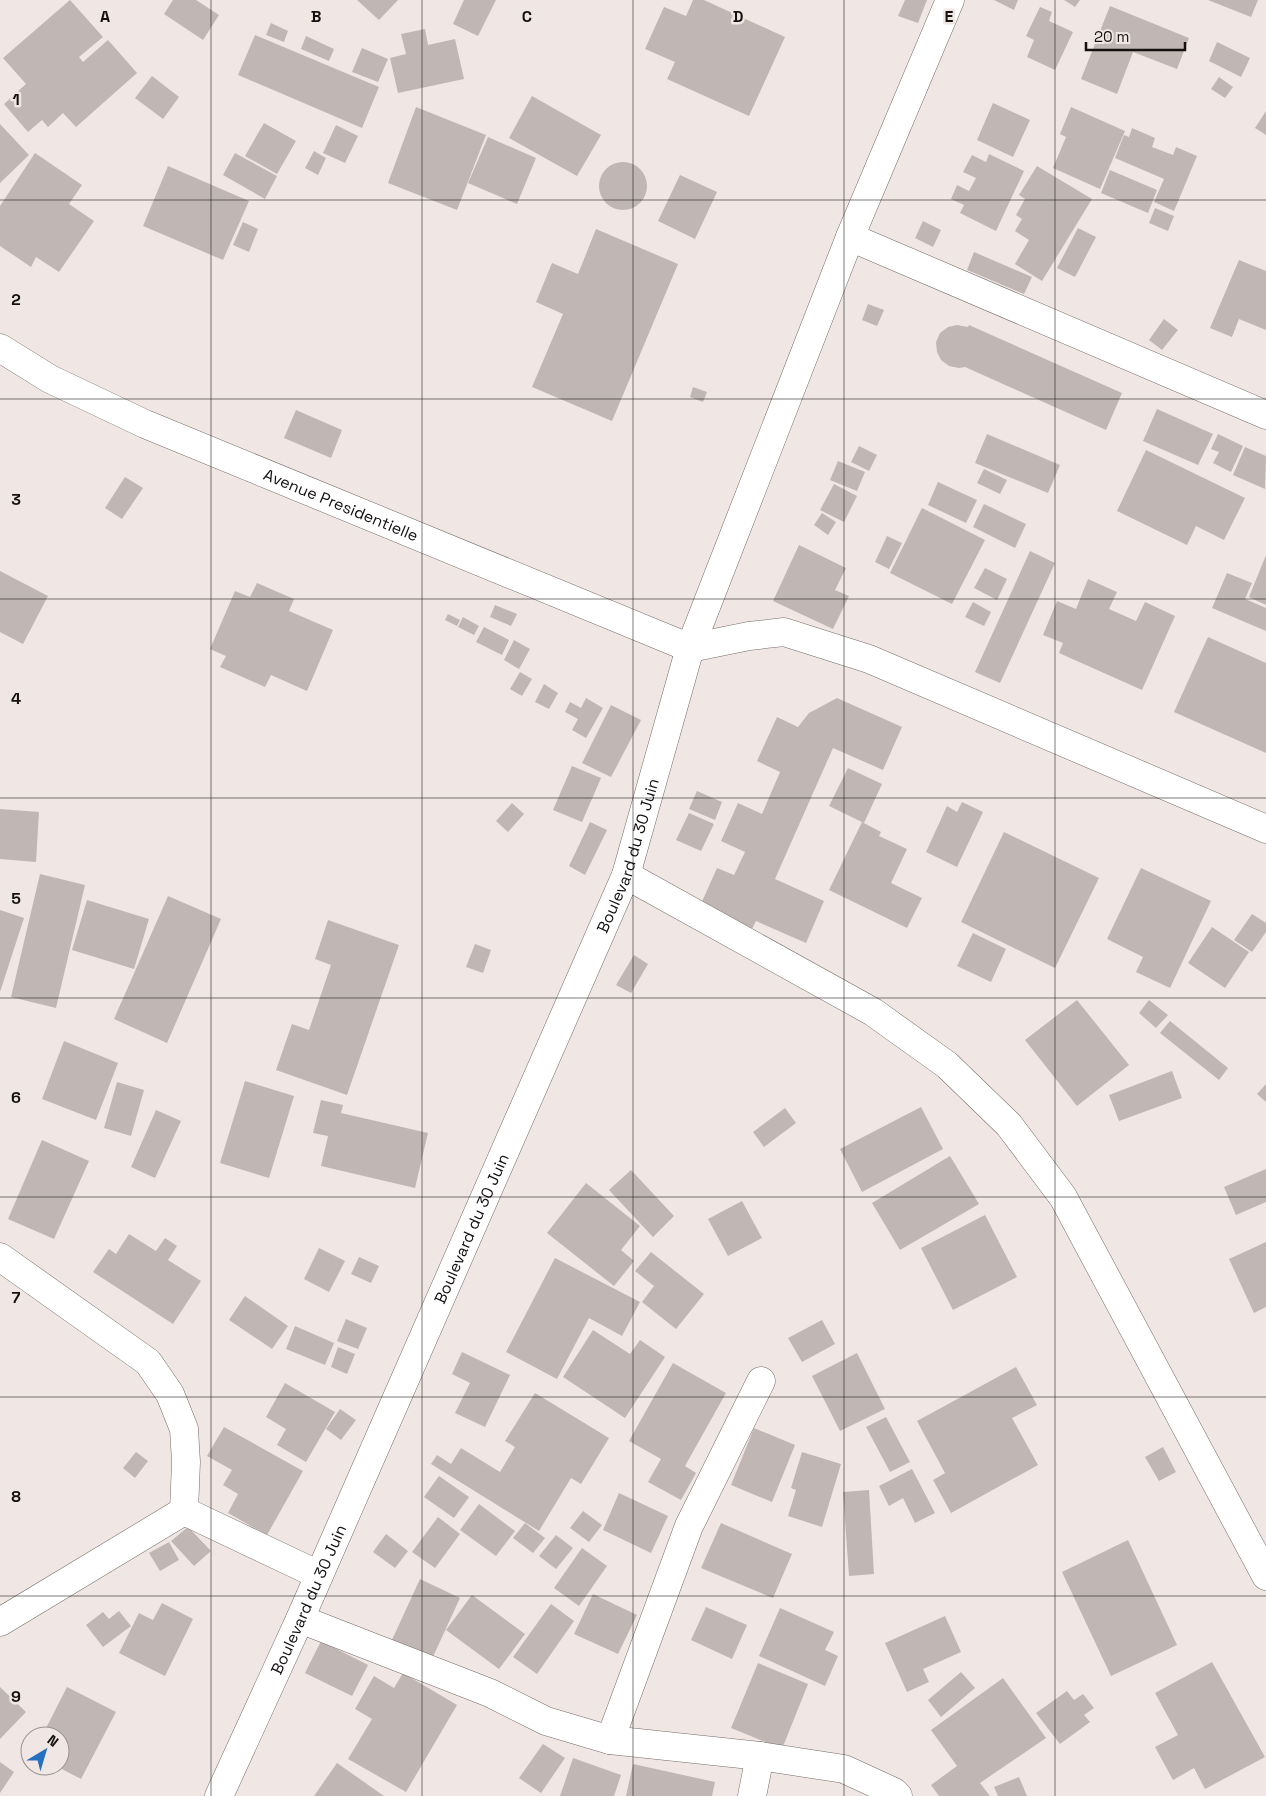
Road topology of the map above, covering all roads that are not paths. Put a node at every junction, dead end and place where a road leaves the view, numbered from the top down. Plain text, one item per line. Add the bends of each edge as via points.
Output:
1 (950, 0) edge
2 (850, 237) junction
3 (0, 348) edge
4 (1266, 415) edge
5 (690, 648) junction
6 (1266, 829) edge
7 (626, 875) junction
8 (0, 1257) edge
9 (761, 1381) dead end
10 (184, 1511) junction
11 (319, 1575) junction
12 (1266, 1576) edge
13 (300, 1619) junction
14 (0, 1622) edge
15 (610, 1740) junction
16 (760, 1756) junction
17 (219, 1796) edge
18 (752, 1796) edge
19 (898, 1796) edge

1 - 2 street, Boulevard du 30 Juin
2 - 4 street
2 - 5 street, Boulevard du 30 Juin
3 - 5 street, Avenue Presidentielle via 50,379 145,424
5 - 6 street via 784,632 868,659
5 - 7 street, Boulevard du 30 Juin
7 - 11 street, Boulevard du 30 Juin
7 - 12 street via 873,1012 947,1065 1009,1125 1063,1197
8 - 10 street via 148,1362 170,1394 184,1430
9 - 15 street via 689,1526
10 - 11 street
10 - 14 street
11 - 13 street, Boulevard du 30 Juin
13 - 15 street via 490,1693 546,1721
13 - 17 street, Boulevard du 30 Juin
15 - 16 street
16 - 18 street
16 - 19 street via 844,1769

